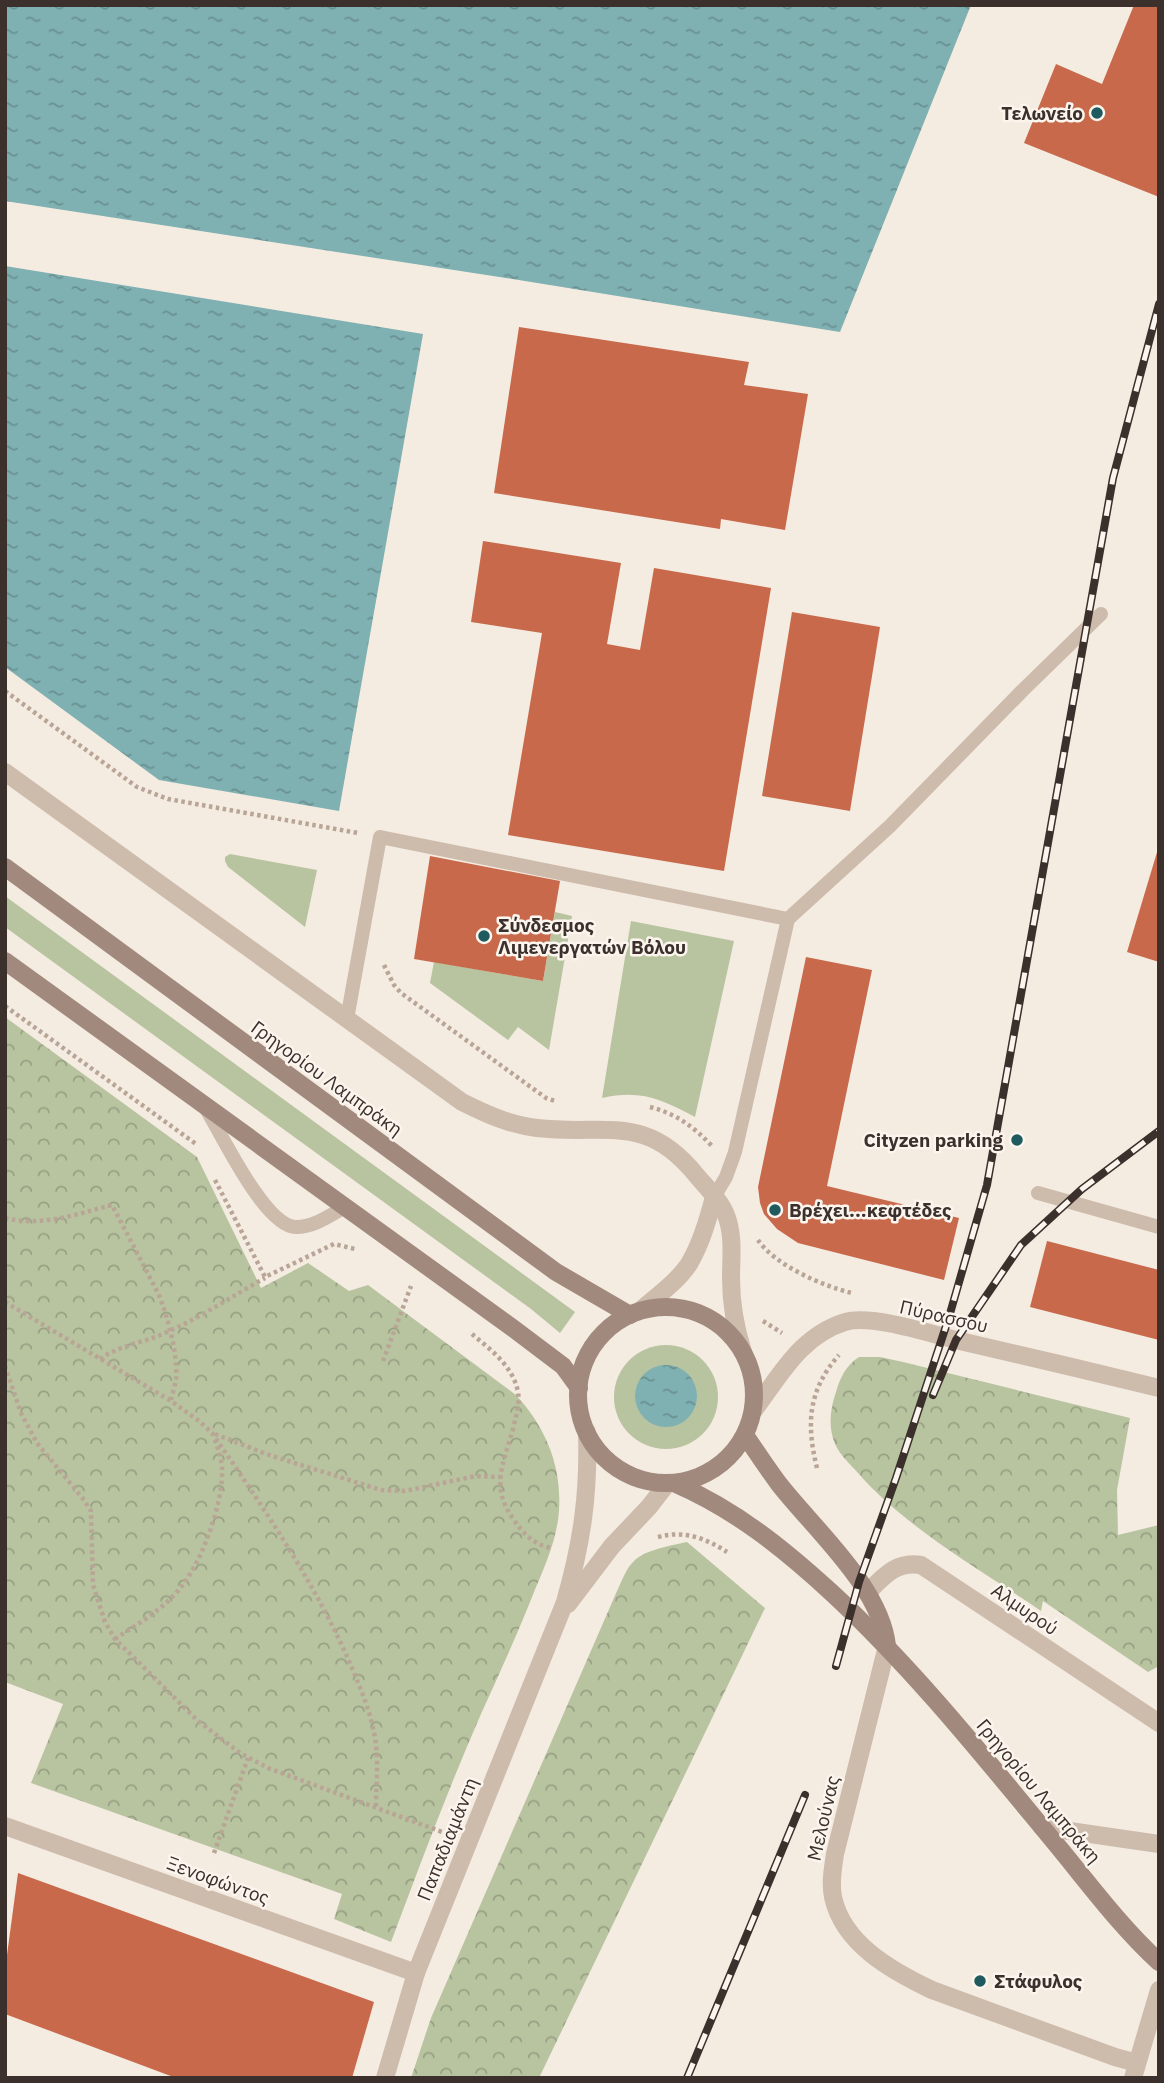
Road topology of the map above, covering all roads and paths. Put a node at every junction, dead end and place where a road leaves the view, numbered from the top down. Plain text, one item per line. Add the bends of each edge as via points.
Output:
1 (1101, 614) dead end
2 (5, 691) edge
3 (5, 772) edge
4 (380, 836) junction
5 (5, 867) edge
6 (788, 919) junction
7 (5, 961) edge
8 (383, 961) dead end
9 (347, 1020) junction
10 (566, 1105) dead end
11 (644, 1105) dead end
12 (205, 1106) junction
13 (731, 1166) junction
14 (1038, 1193) dead end
15 (714, 1197) junction
16 (345, 1207) junction
17 (5, 1218) edge
18 (1159, 1227) edge
19 (756, 1238) dead end
20 (265, 1278) dead end
21 (411, 1285) dead end
22 (854, 1294) dead end
23 (5, 1302) edge
24 (635, 1313) junction
25 (755, 1316) dead end
26 (790, 1324) dead end
27 (170, 1331) junction
28 (743, 1352) junction
29 (839, 1355) dead end
30 (100, 1359) junction
31 (383, 1362) dead end
32 (5, 1366) edge
33 (579, 1388) junction
34 (1159, 1388) edge
35 (171, 1401) junction
36 (754, 1410) junction
37 (587, 1432) junction
38 (212, 1433) junction
39 (745, 1435) junction
40 (817, 1468) dead end
41 (671, 1484) junction
42 (652, 1539) dead end
43 (551, 1548) dead end
44 (727, 1552) dead end
45 (867, 1593) junction
46 (558, 1619) junction
47 (115, 1639) junction
48 (887, 1646) junction
49 (1159, 1723) edge
50 (248, 1758) junction
51 (376, 1807) junction
52 (5, 1826) edge
53 (1042, 1827) junction
54 (469, 1841) junction
55 (1159, 1844) edge
56 (214, 1853) dead end
57 (1159, 1962) edge
58 (416, 1973) junction
59 (1159, 1990) edge
60 (1135, 2070) edge
61 (385, 2078) edge

1 - 6 lane via 890,826
2 - 4 path via 147,791 168,799
3 - 9 street
4 - 6 lane
4 - 9 lane
5 - 24 main road, Γρηγορίου Λαμπράκη via 556,1272
6 - 13 lane
7 - 12 main road
8 - 10 path via 401,993 546,1098
9 - 15 street via 462,1102 494,1117 537,1128 629,1130 657,1140 672,1149
11 - 13 path via 696,1129
12 - 16 main road
12 - 16 lane via 254,1192 279,1220 289,1226 306,1226
13 - 15 lane
14 - 18 lane
15 - 24 street via 688,1264
15 - 28 street via 729,1225 733,1312
16 - 33 main road via 553,1359
17 - 27 path via 49,1221 112,1205 159,1295
19 - 22 path via 765,1250 819,1283
20 - 27 path
21 - 31 path
23 - 30 path
24 - 28 main road via 669,1307 698,1314 722,1328
24 - 33 main road via 595,1343
25 - 26 path via 782,1334
27 - 30 path
27 - 35 path via 176,1372
28 - 36 main road via 754,1384
29 - 40 path via 821,1380 812,1408 811,1439
30 - 35 path
32 - 47 path via 37,1443 91,1511 93,1585
33 - 37 main road
34 - 36 street, Πύρασσου via 856,1320 828,1329 800,1349
35 - 38 path
36 - 39 main road
37 - 41 main road via 602,1455 621,1470 643,1480
37 - 46 street via 583,1526
38 - 43 path via 381,1490 405,1491 477,1476 500,1477 499,1490 510,1515 526,1536
38 - 47 path via 222,1476 199,1557 174,1596
38 - 51 path via 300,1565 357,1680 374,1736
39 - 41 main road via 719,1466 698,1478
39 - 45 main road
41 - 46 street via 612,1546
41 - 48 main road, Γρηγορίου Λαμπράκη via 730,1511 771,1539
42 - 44 path via 687,1534
45 - 48 main road via 883,1624
45 - 49 street, Αλμυρού via 899,1566 921,1565
46 - 54 street, Παπαδιαμάντη
47 - 50 path via 197,1720
48 - 53 main road, Γρηγορίου Λαμπράκη
48 - 60 street, Μελούνας via 835,1854 833,1897 842,1922 885,1966 903,1977 1115,2057
50 - 51 path
50 - 56 path
51 - 54 path
52 - 58 street, Ξενοφώντος
53 - 55 street
53 - 57 main road, Γρηγορίου Λαμπράκη
54 - 58 street, Παπαδιαμάντη
58 - 61 street, Παπαδιαμάντη
59 - 60 street

